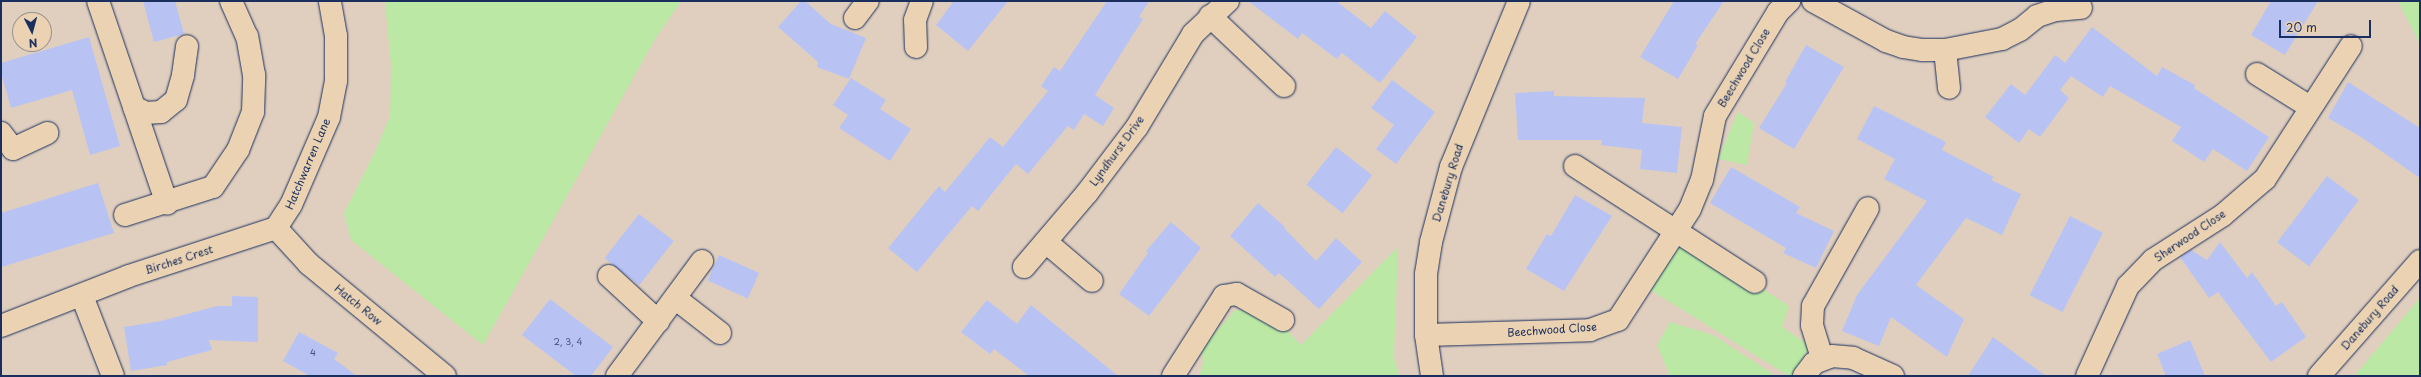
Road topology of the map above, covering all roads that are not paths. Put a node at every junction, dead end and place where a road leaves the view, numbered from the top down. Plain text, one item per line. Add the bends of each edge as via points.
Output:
1 (98, 1) edge
2 (231, 1) edge
3 (330, 1) edge
4 (922, 1) edge
5 (1228, 1) edge
6 (1519, 1) edge
7 (1789, 1) edge
8 (1813, 1) edge
9 (2081, 8) dead end
10 (1210, 16) junction
11 (186, 46) dead end
12 (2350, 46) dead end
13 (916, 47) dead end
14 (1945, 50) junction
15 (2257, 74) dead end
16 (1284, 86) dead end
17 (1949, 88) dead end
18 (134, 107) junction
19 (2310, 107) junction
20 (1, 133) edge
21 (48, 133) dead end
22 (1575, 166) dead end
23 (166, 204) junction
24 (1868, 208) dead end
25 (125, 215) dead end
26 (276, 228) junction
27 (1677, 230) junction
28 (1046, 242) junction
29 (2420, 260) edge
30 (702, 261) dead end
31 (1024, 267) dead end
32 (609, 276) dead end
33 (1092, 281) dead end
34 (1755, 282) dead end
35 (82, 296) junction
36 (675, 298) junction
37 (658, 320) junction
38 (1283, 320) dead end
39 (1, 326) edge
40 (720, 333) dead end
41 (1426, 335) junction
42 (1822, 358) junction
43 (1177, 372) edge
44 (113, 376) edge
45 (445, 376) edge
46 (617, 376) edge
47 (1432, 376) edge
48 (1804, 376) edge
49 (1893, 376) edge
50 (2087, 376) edge
51 (2319, 376) edge

1 - 18 street
2 - 23 street via 247,37 254,75 253,112 238,150 213,187
3 - 26 street, Hatchwarren Lane via 336,36 336,81 329,117 292,205
4 - 13 street via 915,20
5 - 10 street, Lyndhurst Drive
6 - 41 street, Danebury Road via 1451,167 1438,213 1426,274
7 - 27 street, Beechwood Close via 1778,12 1715,116 1702,180 1690,209
8 - 14 street via 1886,41 1903,47
9 - 14 street via 2056,10 2037,16 2020,30 2002,39
10 - 16 street
10 - 28 street, Lyndhurst Drive via 1181,51 1136,127
11 - 18 street via 183,75 176,100 161,112 146,113
12 - 19 street, Sherwood Close
14 - 17 street
15 - 19 street
18 - 23 street
19 - 50 street, Sherwood Close via 2265,179 2223,215 2153,260 2128,286
20 - 21 street via 13,149
22 - 27 street
23 - 25 street
24 - 42 street via 1813,306 1812,325
26 - 35 street, Birches Crest via 129,276
26 - 45 street, Hatch Row via 309,264
27 - 34 street
27 - 41 street, Beechwood Close via 1618,320 1609,325 1590,330 1523,334
28 - 31 street, Lyndhurst Drive
28 - 33 street
29 - 51 street, Danebury Road
30 - 36 street
32 - 37 street
35 - 39 street, Birches Crest
35 - 44 street
36 - 37 street
36 - 40 street
37 - 46 street
38 - 43 street via 1237,294 1224,296
41 - 47 street, Danebury Road
42 - 48 street via 1809,368
42 - 49 street via 1853,358

